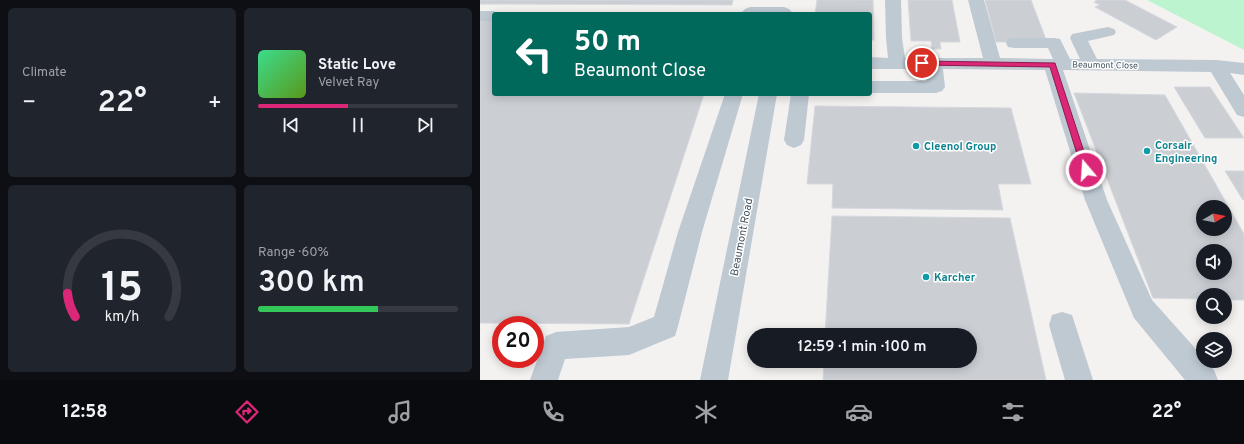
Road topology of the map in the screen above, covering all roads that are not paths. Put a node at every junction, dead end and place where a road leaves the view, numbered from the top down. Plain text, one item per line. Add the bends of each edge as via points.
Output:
1 (893, 0) edge
2 (976, 0) edge
3 (751, 9) edge
4 (785, 9) edge
5 (480, 16) edge
6 (492, 16) edge
7 (1108, 32) dead end
8 (1014, 44) dead end
9 (872, 63) edge
10 (897, 63) junction
11 (934, 64) junction
12 (993, 64) junction
13 (1058, 65) junction
14 (1091, 65) junction
15 (1216, 66) junction
16 (1244, 69) edge
17 (872, 87) edge
18 (733, 96) edge
19 (768, 96) edge
20 (800, 96) edge
21 (1244, 110) edge
22 (794, 140) dead end
23 (1062, 325) dead end
24 (544, 380) edge
25 (714, 380) edge
26 (1079, 380) edge
27 (1204, 380) edge

1 - 10 street
2 - 12 street
3 - 4 street
5 - 6 street
7 - 14 street via 1078,38
8 - 13 street via 1054,43
9 - 10 street, Beaumont Close
10 - 11 street, Beaumont Close
11 - 12 street, Beaumont Close
11 - 17 street via 936,87
12 - 13 street, Beaumont Close
13 - 14 street, Beaumont Close
13 - 27 street via 1096,200 1143,309
14 - 15 street, Beaumont Close
15 - 16 street, Beaumont Close
15 - 21 street
18 - 24 street via 690,232 665,326 629,341 556,346
19 - 25 street, Beaumont Road
20 - 22 street
23 - 26 street

